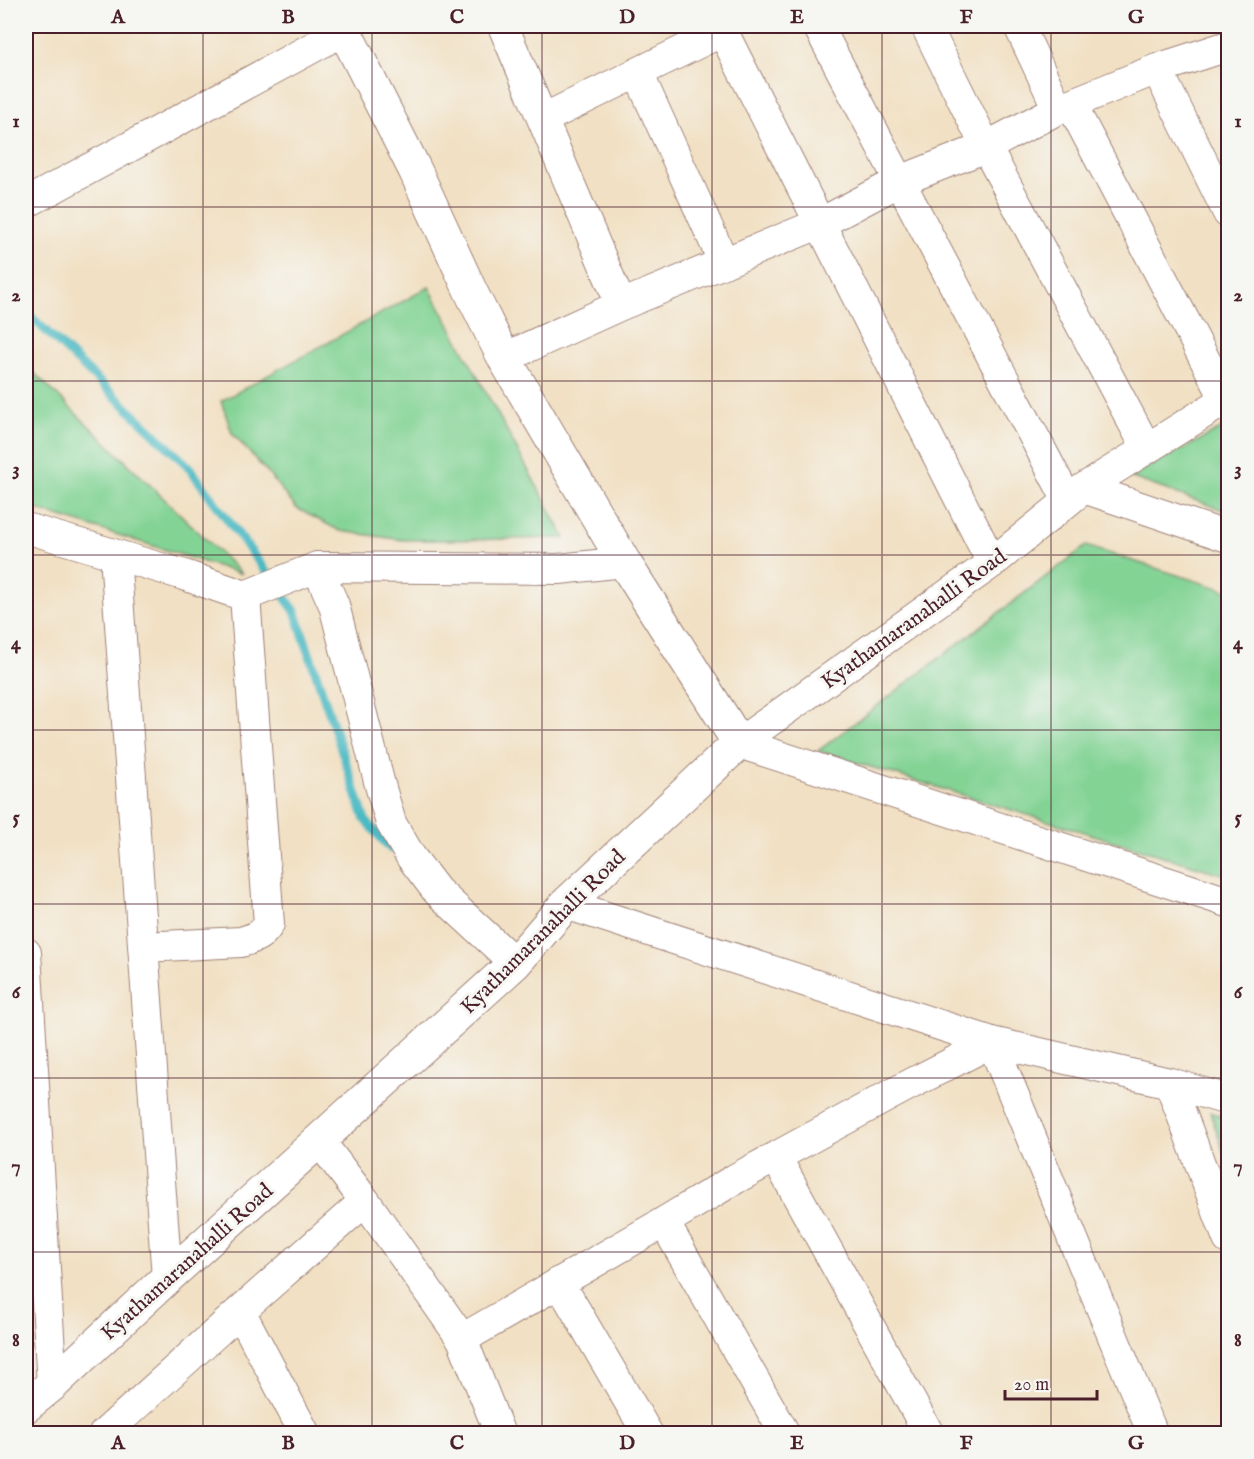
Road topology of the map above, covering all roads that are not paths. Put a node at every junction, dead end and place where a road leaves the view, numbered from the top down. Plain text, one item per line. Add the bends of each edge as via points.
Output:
1 (502, 26) edge
2 (818, 26) edge
3 (926, 26) edge
4 (1019, 26) edge
5 (344, 28) edge
6 (722, 28) edge
7 (1228, 46) edge
8 (1157, 69) junction
9 (638, 73) junction
10 (1065, 106) junction
11 (543, 119) junction
12 (987, 147) junction
13 (900, 181) junction
14 (26, 203) edge
15 (1228, 213) edge
16 (821, 223) junction
17 (724, 263) junction
18 (621, 306) junction
19 (504, 358) junction
20 (1227, 399) edge
21 (1147, 449) junction
22 (1076, 494) junction
23 (26, 528) edge
24 (1228, 537) edge
25 (115, 555) junction
26 (624, 562) junction
27 (992, 563) junction
28 (317, 567) junction
29 (263, 588) junction
30 (739, 743) junction
31 (1228, 902) edge
32 (566, 904) junction
33 (143, 947) junction
34 (26, 954) edge
35 (515, 963) junction
36 (992, 1041) junction
37 (1170, 1083) junction
38 (1228, 1100) edge
39 (319, 1140) junction
40 (776, 1156) junction
41 (365, 1201) junction
42 (664, 1222) junction
43 (1228, 1239) edge
44 (167, 1278) junction
45 (560, 1282) junction
46 (240, 1311) junction
47 (462, 1339) junction
48 (52, 1385) junction
49 (26, 1406) edge
50 (106, 1433) edge
51 (305, 1434) edge
52 (500, 1434) edge
53 (648, 1434) edge
54 (785, 1434) edge
55 (929, 1434) edge
56 (1153, 1434) edge

1 - 11 street
2 - 13 street
3 - 12 street
4 - 10 street
5 - 14 street
5 - 19 main road
6 - 9 street
6 - 16 street
7 - 8 street
8 - 10 street
8 - 15 street
9 - 11 street
9 - 17 street
10 - 12 street
10 - 20 street
11 - 18 street
12 - 13 street
12 - 21 street
13 - 16 street
13 - 22 street
16 - 17 street
16 - 27 street
17 - 18 street
18 - 19 street
19 - 26 main road
20 - 21 street, Kyathamaranahalli Road
21 - 22 street, Kyathamaranahalli Road
22 - 24 street
22 - 27 street, Kyathamaranahalli Road
23 - 25 street
25 - 29 street via 184,575
25 - 33 street
26 - 28 street via 559,569
26 - 30 main road
27 - 30 street, Kyathamaranahalli Road
28 - 29 street
28 - 35 street via 334,605 391,823 437,891
29 - 33 street via 269,924 264,932 241,942
30 - 31 street
30 - 32 main road, Kyathamaranahalli Road
32 - 35 main road, Kyathamaranahalli Road
32 - 36 street
33 - 44 street
34 - 48 street
35 - 39 main road, Kyathamaranahalli Road
36 - 37 street
36 - 40 street
36 - 56 street
37 - 38 street
37 - 43 street
39 - 41 street
39 - 44 main road, Kyathamaranahalli Road
40 - 42 street
40 - 55 street
41 - 46 street
41 - 47 street
42 - 45 street
42 - 54 street
44 - 48 main road, Kyathamaranahalli Road
45 - 47 street
45 - 53 street
46 - 50 street
46 - 51 street
47 - 52 street
48 - 49 main road, Kyathamaranahalli Road

